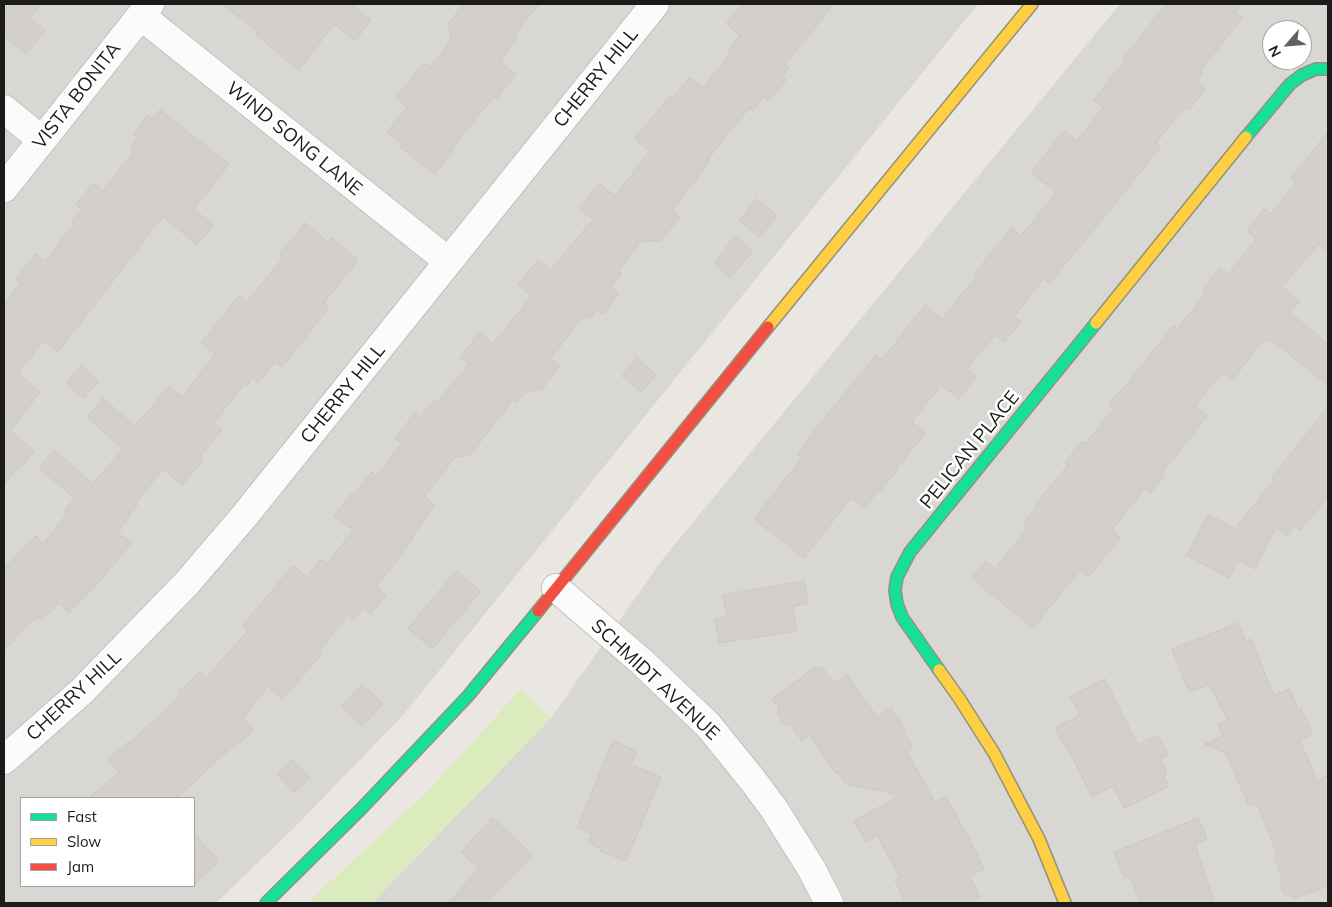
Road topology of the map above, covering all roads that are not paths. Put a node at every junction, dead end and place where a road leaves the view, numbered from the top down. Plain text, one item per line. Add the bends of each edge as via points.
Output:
1 (655, 4) edge
2 (1032, 4) edge
3 (145, 10) edge
4 (1322, 69) edge
5 (4, 109) edge
6 (42, 140) junction
7 (4, 188) edge
8 (448, 261) junction
9 (556, 588) junction
10 (4, 760) edge
11 (266, 903) edge
12 (830, 903) edge
13 (1065, 903) edge

1 - 8 street, CHERRY HILL
2 - 9 main road
3 - 6 street, VISTA BONITA
3 - 8 street, WIND SONG LANE
4 - 13 main road, PELICAN PLACE via 1296,79 1280,95 910,552 897,577 897,604 902,617 1004,770 1039,839
5 - 6 street
6 - 7 street, VISTA BONITA
8 - 10 street, CHERRY HILL via 188,583 82,691
9 - 11 main road via 456,709
9 - 12 street, SCHMIDT AVENUE via 642,662 708,725 774,809

